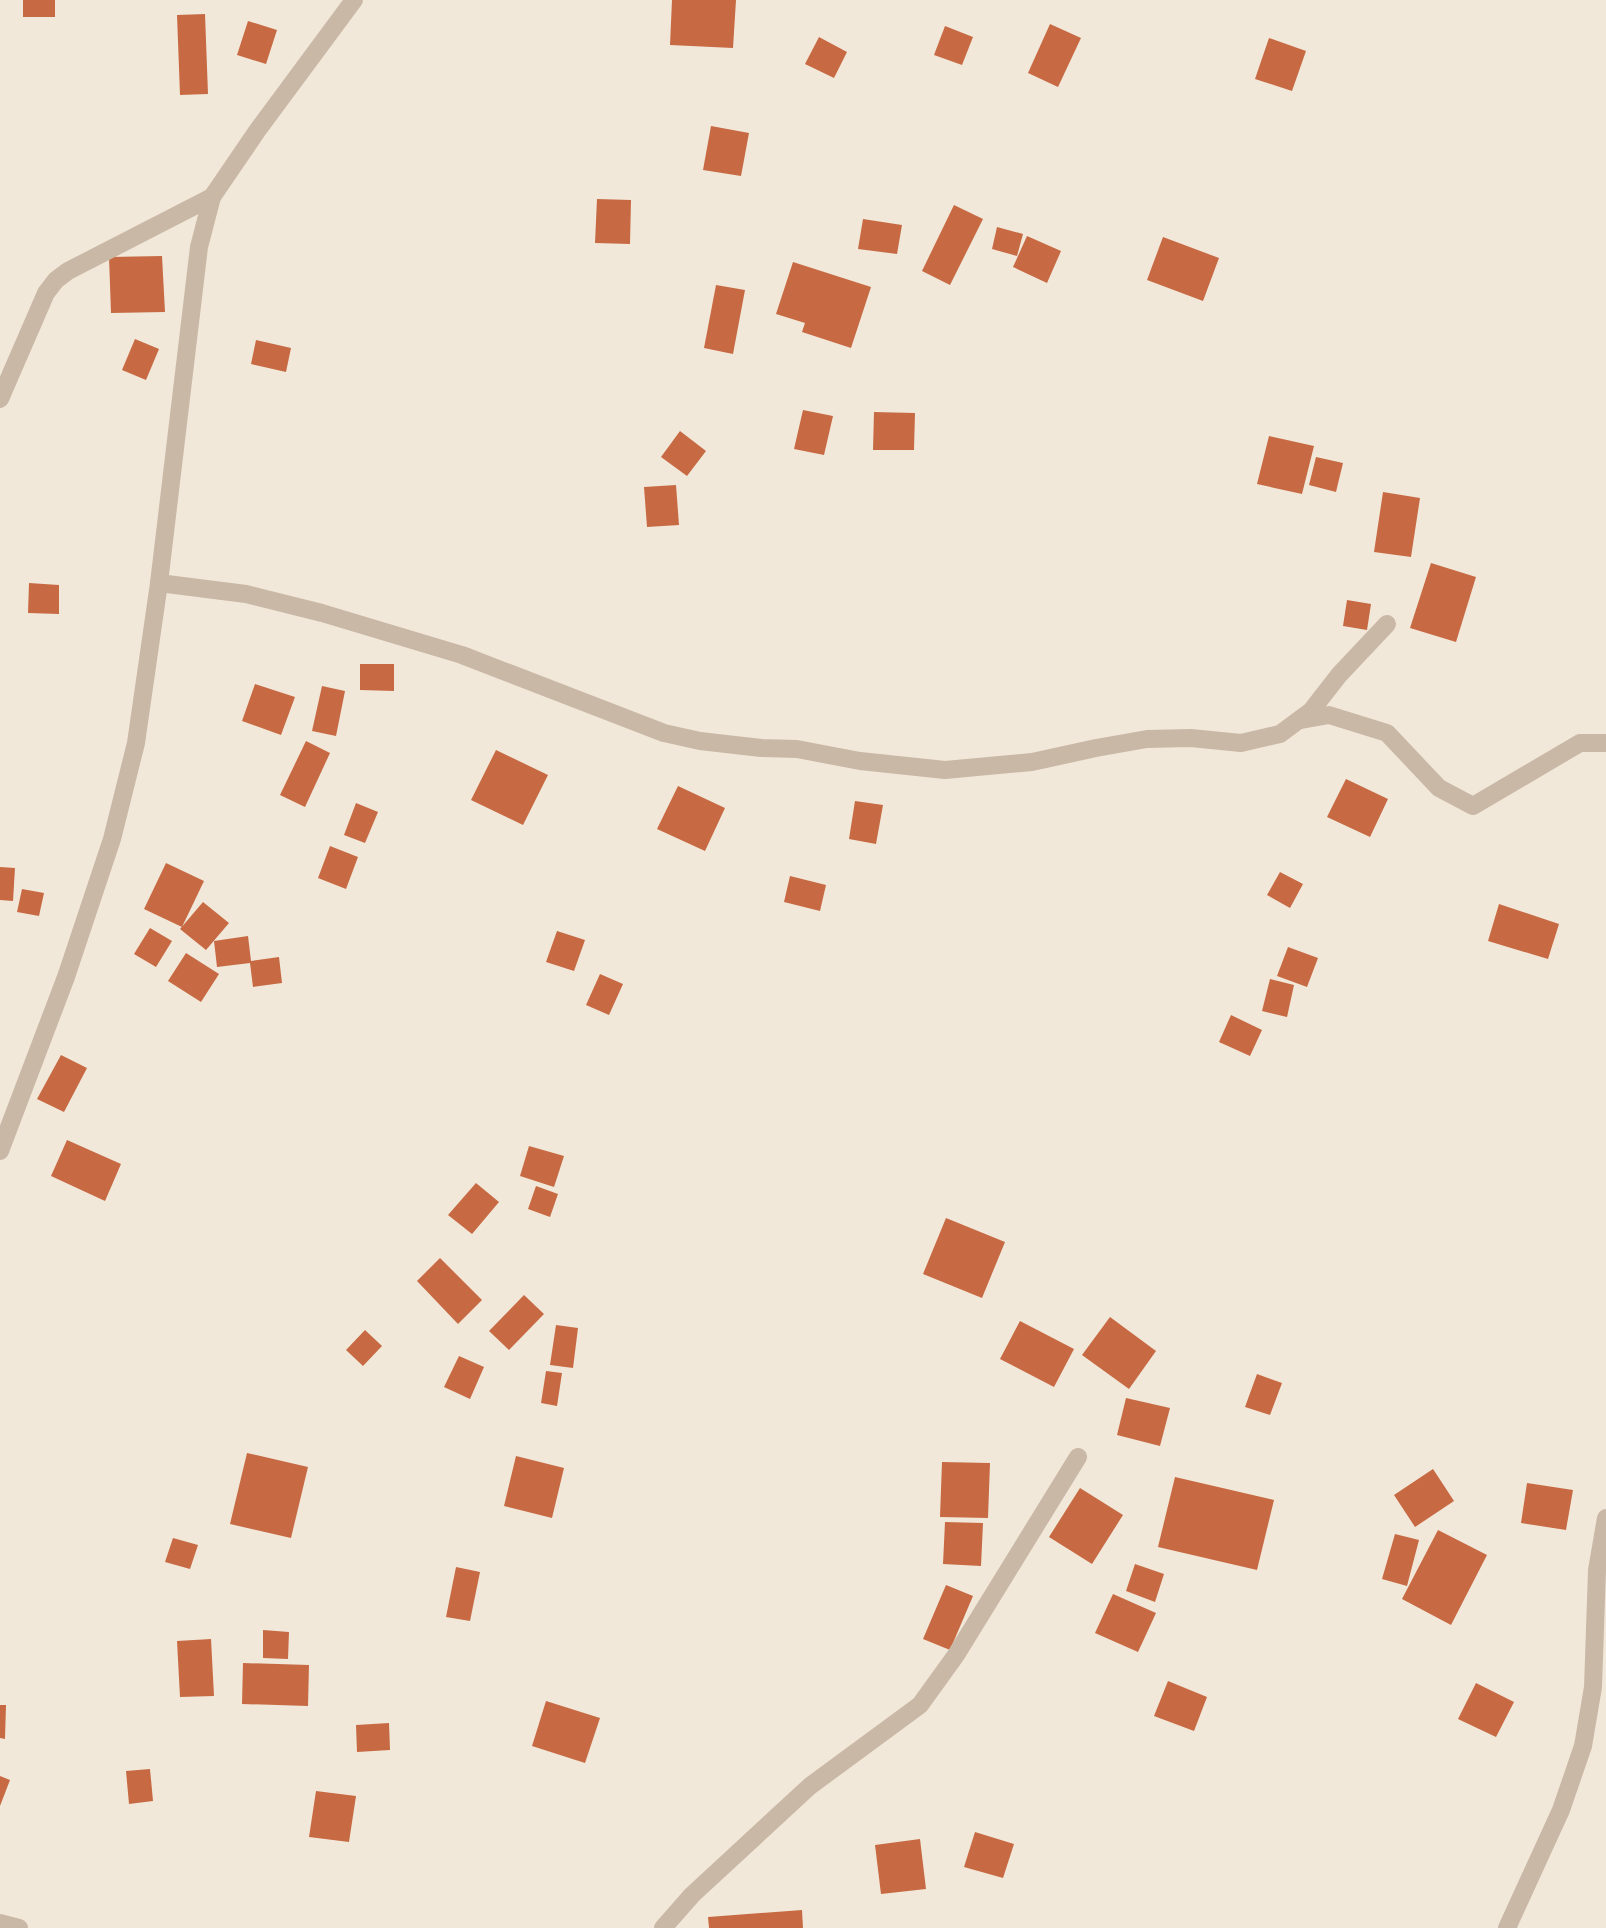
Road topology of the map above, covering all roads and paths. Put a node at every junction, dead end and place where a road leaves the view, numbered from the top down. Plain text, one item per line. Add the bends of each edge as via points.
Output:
1 (354, 0) edge
2 (212, 197) junction
3 (0, 399) edge
4 (159, 583) junction
5 (1387, 624) dead end
6 (1297, 721) junction
7 (1606, 743) edge
8 (0, 1151) edge
9 (1078, 1457) dead end
10 (1606, 1518) edge
11 (0, 1923) edge
12 (19, 1928) edge
13 (663, 1928) edge
14 (1507, 1928) edge

1 - 2 street
2 - 3 street via 56,281 46,293
2 - 4 street via 199,247
4 - 6 street via 246,594 323,613 461,655 664,733 860,761 945,770 1032,762 1147,739 1241,743 1280,734
4 - 8 street via 136,743 112,839
5 - 6 street
6 - 7 street via 1329,715 1387,733 1439,788 1474,806 1580,743
9 - 13 street via 956,1655 920,1704 810,1786 692,1895
10 - 14 street via 1597,1570 1592,1687 1583,1746 1561,1810
11 - 12 street

